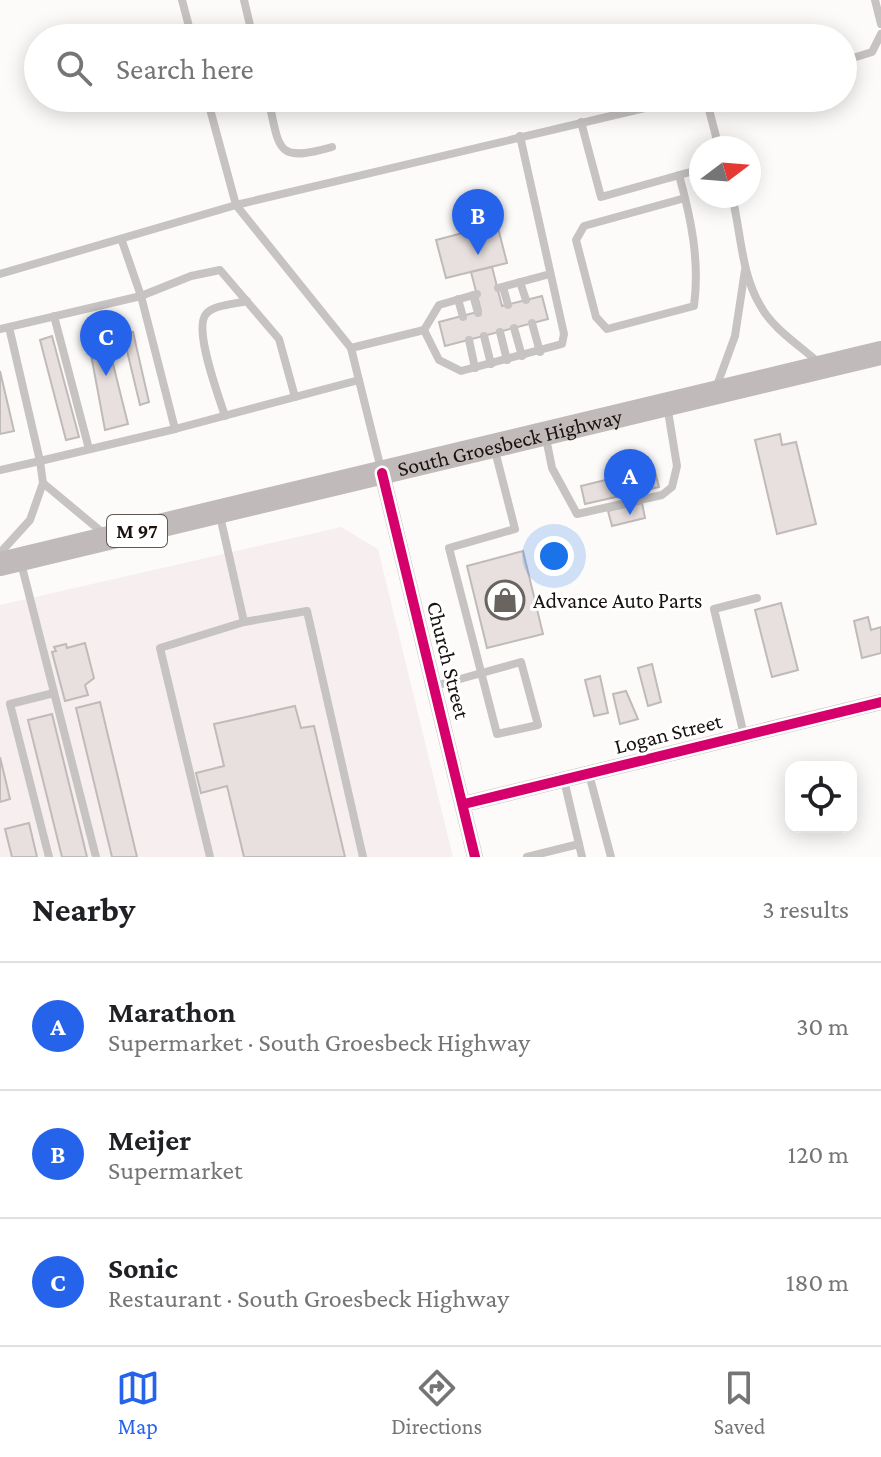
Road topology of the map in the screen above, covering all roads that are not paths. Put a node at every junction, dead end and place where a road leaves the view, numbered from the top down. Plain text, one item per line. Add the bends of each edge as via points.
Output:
1 (182, 0) edge
2 (244, 0) edge
3 (875, 0) edge
4 (188, 24) edge
5 (250, 24) edge
6 (881, 24) edge
7 (881, 34) edge
8 (857, 57) edge
9 (211, 112) edge
10 (271, 112) edge
11 (625, 112) edge
12 (710, 112) edge
13 (581, 122) junction
14 (520, 136) junction
15 (716, 136) edge
16 (332, 147) dead end
17 (689, 172) edge
18 (679, 175) junction
19 (685, 198) junction
20 (236, 205) junction
21 (734, 208) edge
22 (122, 241) junction
23 (746, 269) junction
24 (0, 274) edge
25 (550, 274) junction
26 (520, 282) junction
27 (141, 296) junction
28 (458, 299) junction
29 (526, 300) dead end
30 (247, 301) junction
31 (508, 305) dead end
32 (478, 313) dead end
33 (54, 316) junction
34 (463, 317) dead end
35 (532, 323) dead end
36 (4, 328) edge
37 (514, 328) dead end
38 (424, 330) junction
39 (500, 332) dead end
40 (484, 336) dead end
41 (469, 340) dead end
42 (351, 348) junction
43 (540, 352) junction
44 (881, 353) edge
45 (522, 356) junction
46 (507, 360) junction
47 (491, 364) junction
48 (824, 367) junction
49 (475, 368) junction
50 (359, 380) junction
51 (714, 393) junction
52 (295, 397) junction
53 (667, 405) junction
54 (225, 416) junction
55 (175, 429) junction
56 (545, 434) junction
57 (494, 446) junction
58 (89, 449) junction
59 (40, 461) junction
60 (0, 470) edge
61 (382, 473) junction
62 (43, 483) junction
63 (219, 512) junction
64 (115, 536) junction
65 (7, 558) edge
66 (757, 598) dead end
67 (244, 622) junction
68 (481, 673) junction
69 (435, 686) junction
70 (54, 693) junction
71 (881, 702) edge
72 (744, 735) junction
73 (589, 773) junction
74 (564, 779) junction
75 (464, 804) junction
76 (579, 844) junction
77 (49, 857) edge
78 (96, 857) edge
79 (210, 857) edge
80 (363, 857) edge
81 (475, 857) edge
82 (527, 857) edge
83 (582, 857) edge
84 (611, 857) edge

1 - 4 lane
2 - 5 lane
3 - 6 lane
7 - 8 lane via 872,52
9 - 20 lane
10 - 16 lane via 287,154
11 - 13 lane
12 - 15 lane
13 - 14 lane
13 - 18 lane via 601,197
14 - 20 lane
14 - 25 lane
17 - 18 lane
18 - 19 lane
19 - 19 lane via 696,256 694,306 607,329 596,317 576,240 584,226
20 - 22 lane
20 - 42 lane
21 - 23 lane
22 - 24 lane
22 - 27 lane
23 - 48 lane via 759,305 774,324
23 - 51 lane via 735,336
25 - 26 lane
25 - 43 lane via 564,340
26 - 29 lane
26 - 31 lane via 500,288
27 - 30 lane via 220,270
27 - 33 lane
27 - 55 lane
28 - 32 lane via 475,295
28 - 34 lane
28 - 38 lane via 439,305
30 - 52 lane via 279,339
30 - 54 lane via 202,317 201,335
33 - 36 lane
33 - 58 lane
35 - 43 lane
36 - 59 lane
37 - 45 lane
38 - 42 lane
38 - 49 lane via 445,365 461,371
39 - 46 lane
40 - 47 lane
41 - 49 lane
42 - 50 lane
43 - 45 lane
44 - 48 main road, South Groesbeck Highway / M 97
45 - 46 lane
46 - 47 lane
47 - 49 lane
48 - 51 main road, South Groesbeck Highway / M 97
50 - 52 lane
50 - 61 lane
51 - 53 main road, South Groesbeck Highway / M 97
52 - 54 lane
53 - 56 main road, South Groesbeck Highway / M 97
53 - 56 lane via 677,466 672,487 662,495 577,514 552,468
54 - 55 lane
55 - 58 lane
56 - 57 main road, South Groesbeck Highway / M 97
57 - 61 main road, South Groesbeck Highway / M 97
57 - 68 lane via 515,529 449,548
58 - 59 lane
59 - 60 lane
59 - 62 lane
61 - 63 main road, South Groesbeck Highway / M 97
61 - 69 street, Church Street
62 - 64 lane via 88,524
62 - 65 lane via 30,520
63 - 64 main road, South Groesbeck Highway / M 97
63 - 67 lane
64 - 65 main road, South Groesbeck Highway / M 97
65 - 70 lane
66 - 72 lane via 714,609
67 - 79 lane via 160,648
67 - 80 lane via 307,611
68 - 68 lane via 497,734 538,725 521,662
68 - 69 lane
69 - 75 street, Church Street
70 - 77 lane via 10,704
70 - 78 lane
71 - 72 street, Logan Street
72 - 73 street, Logan Street
73 - 74 street, Logan Street
73 - 84 lane
74 - 75 street, Logan Street
74 - 76 lane
75 - 81 street, Church Street
76 - 82 lane
76 - 83 lane

